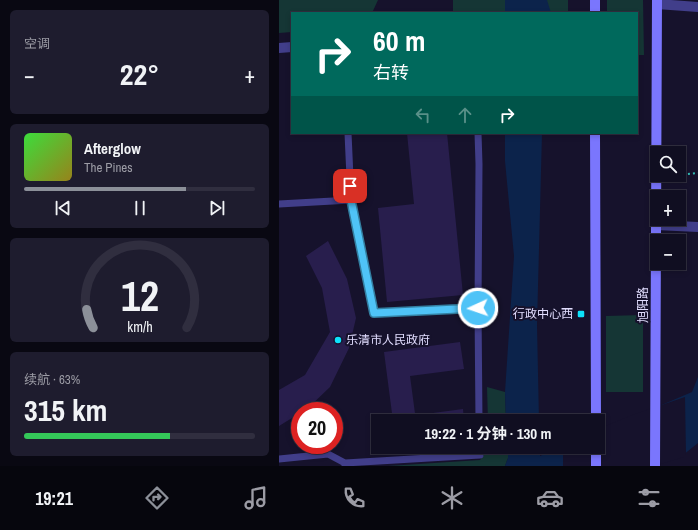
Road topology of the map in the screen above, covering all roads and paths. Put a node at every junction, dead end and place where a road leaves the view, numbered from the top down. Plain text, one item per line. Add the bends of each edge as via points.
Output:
1 (595, 0) edge
2 (657, 2) edge
3 (698, 7) edge
4 (595, 12) edge
5 (291, 47) edge
6 (279, 48) edge
7 (348, 134) edge
8 (478, 134) edge
9 (595, 134) edge
10 (698, 173) edge
11 (686, 174) edge
12 (656, 190) edge
13 (351, 200) junction
14 (279, 204) edge
15 (656, 226) edge
16 (677, 226) edge
17 (698, 227) edge
18 (478, 308) junction
19 (479, 414) edge
20 (596, 414) edge
21 (479, 454) edge
22 (596, 454) edge
23 (279, 459) edge
24 (345, 464) edge
25 (596, 466) edge
26 (655, 466) edge

1 - 4 main road
2 - 3 street
2 - 12 main road, 旭阳路
5 - 6 street
7 - 13 lane
8 - 18 lane
9 - 20 main road
10 - 11 path
13 - 14 lane
13 - 18 lane via 374,313
15 - 26 main road, 旭阳路
16 - 17 street
18 - 19 lane
21 - 24 lane
22 - 25 main road
23 - 24 lane via 328,454

